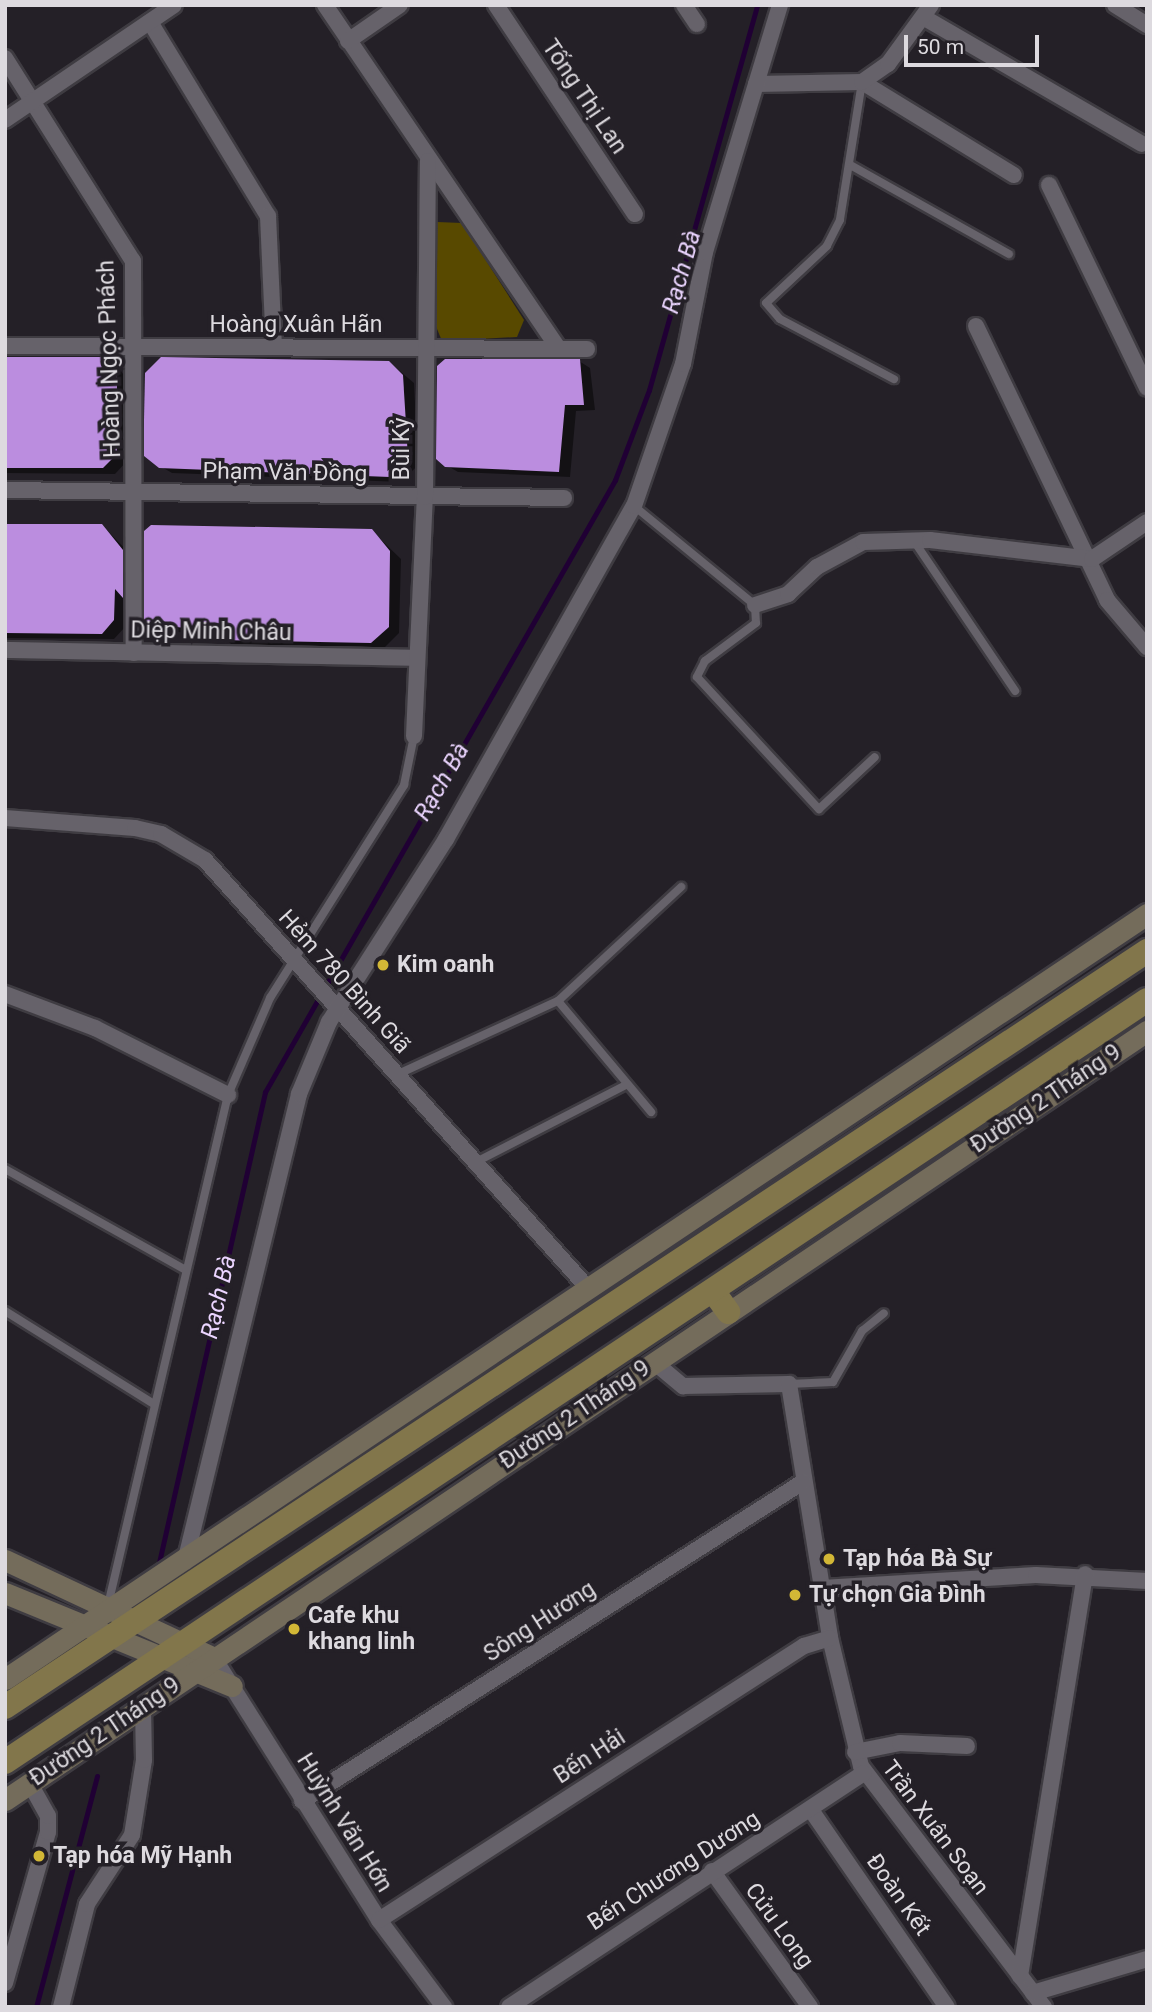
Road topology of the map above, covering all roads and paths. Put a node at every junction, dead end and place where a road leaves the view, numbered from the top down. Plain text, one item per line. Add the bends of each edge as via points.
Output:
1 (174, 5) edge
2 (325, 5) edge
3 (400, 5) edge
4 (496, 5) edge
5 (684, 5) edge
6 (780, 5) edge
7 (1115, 5) edge
8 (927, 11) edge
9 (150, 22) junction
10 (696, 24) dead end
11 (1147, 25) edge
12 (348, 41) junction
13 (5, 58) edge
14 (862, 82) junction
15 (756, 84) junction
16 (34, 101) junction
17 (5, 120) edge
18 (1142, 144) dead end
19 (428, 161) junction
20 (852, 166) junction
21 (1014, 175) dead end
22 (1049, 185) dead end
23 (635, 214) dead end
24 (1009, 254) dead end
25 (976, 326) dead end
26 (5, 346) edge
27 (136, 346) junction
28 (274, 347) junction
29 (425, 348) junction
30 (559, 349) junction
31 (587, 349) dead end
32 (894, 379) dead end
33 (1147, 388) edge
34 (5, 491) edge
35 (137, 494) junction
36 (425, 497) junction
37 (564, 498) dead end
38 (634, 506) junction
39 (1147, 522) edge
40 (912, 539) junction
41 (1092, 559) junction
42 (755, 605) junction
43 (1147, 647) edge
44 (5, 650) edge
45 (134, 653) junction
46 (415, 658) junction
47 (1015, 691) dead end
48 (414, 736) joint
49 (875, 757) dead end
50 (5, 818) edge
51 (681, 887) dead end
52 (1147, 914) edge
53 (1147, 951) edge
54 (294, 959) junction
55 (5, 994) edge
56 (1147, 1000) edge
57 (558, 1001) junction
58 (338, 1008) junction
59 (1147, 1031) edge
60 (396, 1075) junction
61 (626, 1085) junction
62 (228, 1095) junction
63 (651, 1112) dead end
64 (476, 1162) junction
65 (5, 1169) edge
66 (689, 1237) junction
67 (184, 1269) junction
68 (589, 1288) junction
69 (713, 1291) junction
70 (5, 1311) edge
71 (728, 1312) junction
72 (884, 1313) dead end
73 (654, 1362) junction
74 (789, 1384) junction
75 (153, 1404) junction
76 (803, 1482) junction
77 (5, 1560) edge
78 (185, 1562) junction
79 (1085, 1574) junction
80 (1147, 1581) edge
81 (822, 1588) junction
82 (5, 1593) edge
83 (107, 1608) junction
84 (133, 1620) junction
85 (84, 1625) junction
86 (110, 1636) junction
87 (830, 1638) junction
88 (182, 1643) junction
89 (161, 1657) junction
90 (214, 1658) junction
91 (195, 1670) junction
92 (5, 1679) edge
93 (232, 1686) junction
94 (143, 1706) junction
95 (5, 1707) edge
96 (967, 1746) dead end
97 (855, 1752) junction
98 (5, 1762) edge
99 (864, 1773) junction
100 (30, 1783) junction
101 (5, 1800) edge
102 (302, 1801) junction
103 (811, 1810) junction
104 (712, 1871) junction
105 (379, 1920) junction
106 (1147, 1959) edge
107 (1020, 1976) junction
108 (5, 1983) edge
109 (1033, 1993) junction
110 (61, 2007) edge
111 (444, 2007) edge
112 (509, 2007) edge
113 (810, 2007) edge
114 (947, 2007) edge
115 (1044, 2007) edge

1 - 9 street
2 - 12 street
3 - 12 street
4 - 23 street, Tống Thị Lan
5 - 10 street
6 - 15 street
7 - 11 street
8 - 14 street via 888,64
8 - 18 street
9 - 16 street
9 - 28 street via 268,216
12 - 19 street
13 - 16 street, Hoàng Ngọc Phách
14 - 15 street
14 - 20 lane
14 - 21 street
15 - 38 street via 705,252 683,364
16 - 17 street
16 - 27 street, Hoàng Ngọc Phách via 125,239 133,261
19 - 29 street, Bùi Kỷ
19 - 30 street
20 - 24 lane
20 - 32 lane via 827,246 766,303 780,319
22 - 33 street
25 - 41 street
26 - 27 street, Hoàng Xuân Hãn
27 - 28 street, Hoàng Xuân Hãn
27 - 35 street, Hoàng Ngọc Phách
28 - 29 street, Hoàng Xuân Hãn
29 - 30 street, Hoàng Xuân Hãn
29 - 36 street, Bùi Kỷ
30 - 31 street, Hoàng Xuân Hãn
34 - 35 street, Phạm Văn Đồng
35 - 36 street, Phạm Văn Đồng
35 - 45 street, Hoàng Ngọc Phách
36 - 37 street, Phạm Văn Đồng
36 - 46 street, Bùi Kỷ
38 - 42 lane
38 - 58 street via 446,839
39 - 41 street
40 - 41 street
40 - 42 street via 863,542 817,567 788,594
40 - 47 lane
41 - 43 street via 1107,600
42 - 49 lane via 756,623 705,660 697,677 819,809
44 - 45 street, Diệp Minh Châu
45 - 46 street, Diệp Minh Châu
46 - 48 street, Bùi Kỷ
48 - 54 lane via 404,785
50 - 54 street, Hẻm 780 Bình Giã via 113,824 162,834 205,860
51 - 57 lane
52 - 66 main road
53 - 66 main road
54 - 58 street, Hẻm 780 Bình Giã
54 - 62 lane via 270,998
55 - 62 street via 95,1028
56 - 69 main road, Đường 2 Tháng 9
57 - 60 lane
57 - 61 lane
58 - 60 street, Hẻm 780 Bình Giã
58 - 78 street via 299,1094
59 - 71 main road, Đường 2 Tháng 9
60 - 64 street, Hẻm 780 Bình Giã
61 - 63 lane
61 - 64 lane
62 - 67 lane
64 - 68 street, Hẻm 780 Bình Giã
65 - 67 lane
66 - 68 main road
66 - 84 main road
67 - 75 lane
68 - 78 main road
69 - 71 main road
69 - 88 main road, Đường 2 Tháng 9
70 - 75 lane
71 - 73 main road, Đường 2 Tháng 9
72 - 74 lane via 862,1331 833,1382
73 - 74 street via 683,1386
73 - 90 main road, Đường 2 Tháng 9
74 - 76 street, Trần Xuân Soạn
75 - 83 lane
76 - 81 street, Trần Xuân Soạn
76 - 102 street, Sông Hương
77 - 83 main road
78 - 83 main road
79 - 80 street
79 - 81 street
79 - 107 street
81 - 87 street, Trần Xuân Soạn
82 - 85 main road
83 - 84 main road
83 - 85 main road
84 - 86 main road
84 - 88 main road
85 - 86 main road
85 - 92 main road
86 - 89 main road
86 - 95 main road
87 - 97 street, Trần Xuân Soạn
87 - 105 street, Bến Hải via 804,1646
88 - 89 main road, Đường 2 Tháng 9
88 - 90 main road
89 - 91 main road
89 - 98 main road, Đường 2 Tháng 9
90 - 91 main road, Đường 2 Tháng 9
90 - 93 street, Huỳnh Văn Hớn
91 - 93 main road
91 - 94 main road, Đường 2 Tháng 9
93 - 102 street, Huỳnh Văn Hớn
94 - 100 main road, Đường 2 Tháng 9
94 - 110 street via 144,1760 132,1835 87,1904
96 - 97 street via 900,1743
97 - 99 street, Trần Xuân Soạn
99 - 103 street, Bến Chương Dương
99 - 107 street, Trần Xuân Soạn
100 - 101 main road, Đường 2 Tháng 9
100 - 108 street via 48,1816 47,1832
102 - 105 street, Huỳnh Văn Hớn
103 - 104 street, Bến Chương Dương
103 - 114 street, Đoàn Kết
104 - 112 street, Bến Chương Dương
104 - 113 street, Cửu Long
105 - 111 street, Huỳnh Văn Hớn
106 - 109 street
107 - 109 street, Trần Xuân Soạn
109 - 115 street, Trần Xuân Soạn

